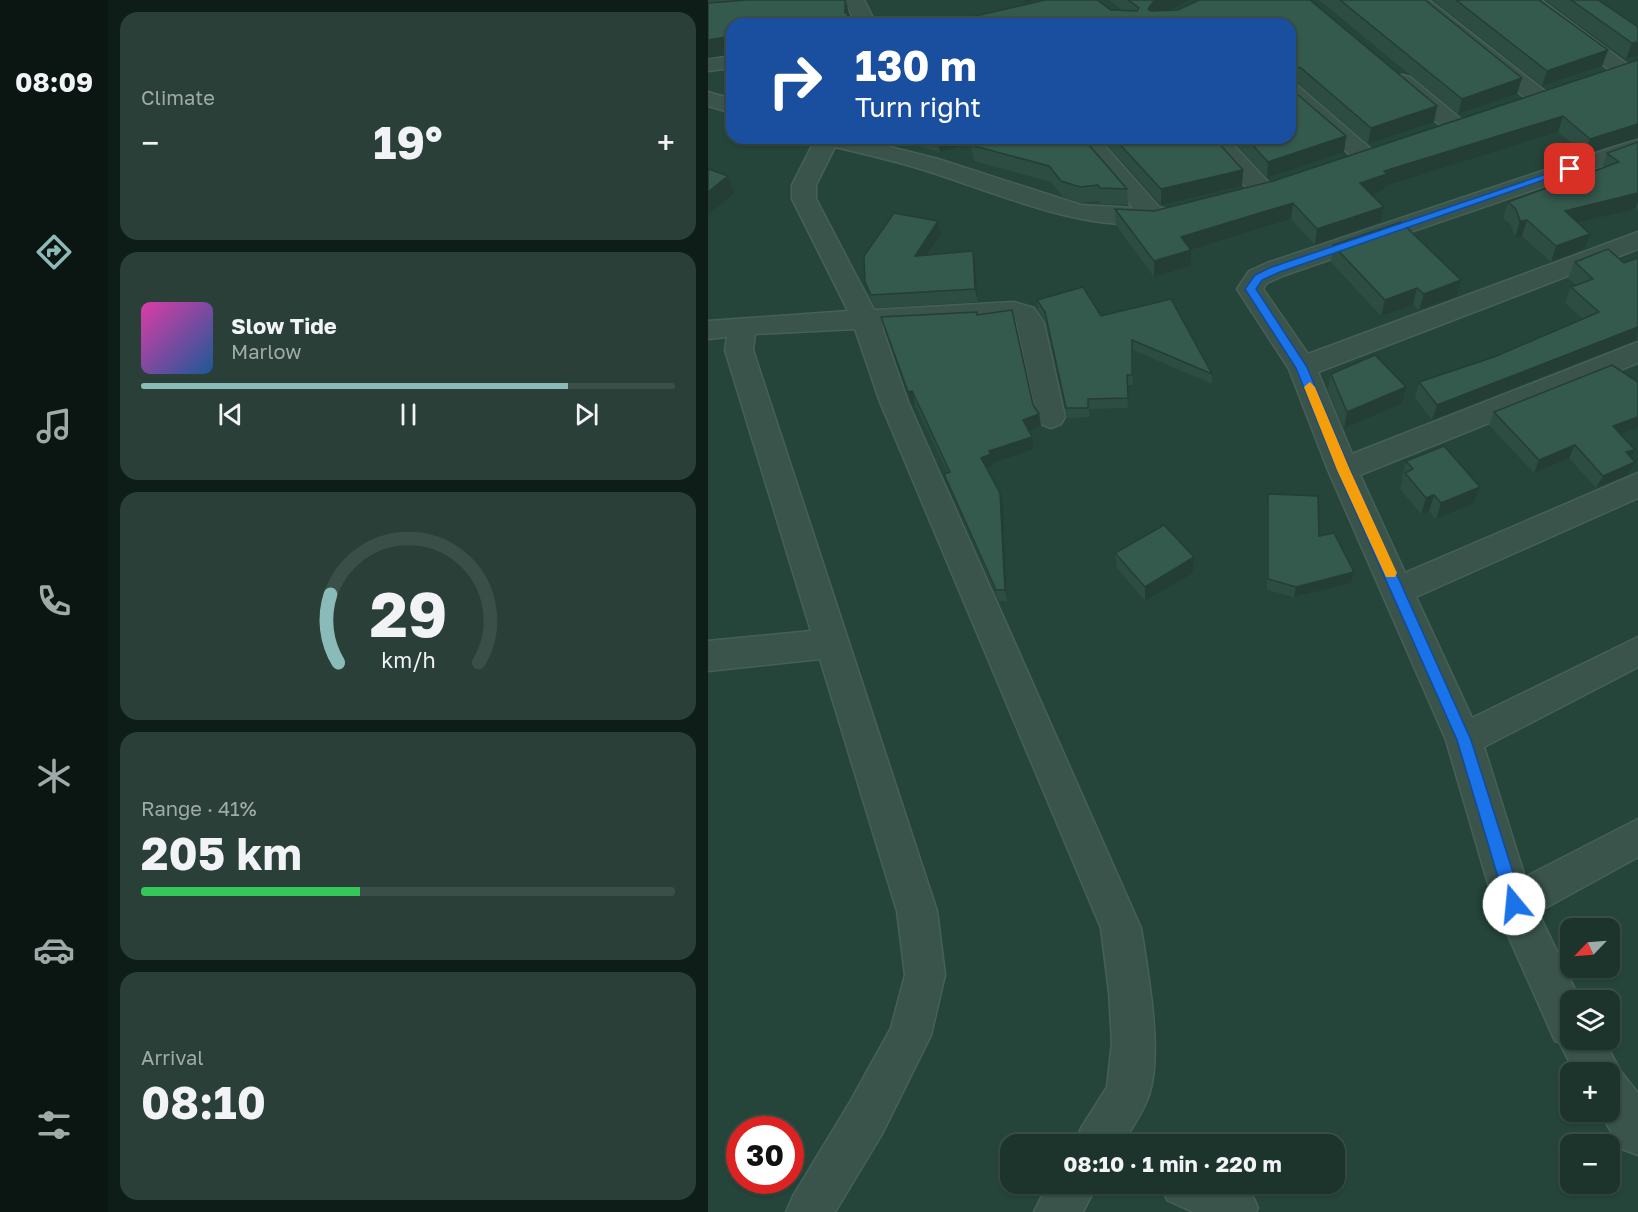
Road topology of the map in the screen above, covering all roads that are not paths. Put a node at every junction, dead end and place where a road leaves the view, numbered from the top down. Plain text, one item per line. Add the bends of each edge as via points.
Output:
1 (854, 0) edge
2 (1417, 0) edge
3 (1528, 0) edge
4 (863, 18) edge
5 (726, 63) edge
6 (708, 65) edge
7 (1383, 66) edge
8 (1622, 70) edge
9 (1296, 96) edge
10 (1539, 97) edge
11 (708, 99) edge
12 (726, 104) edge
13 (1431, 133) edge
14 (825, 144) edge
15 (852, 144) edge
16 (1091, 144) edge
17 (1218, 144) edge
18 (1638, 146) edge
19 (1386, 147) edge
20 (964, 154) dead end
21 (1364, 155) junction
22 (1341, 163) edge
23 (930, 164) junction
24 (1285, 182) edge
25 (1186, 209) edge
26 (1154, 217) junction
27 (1638, 240) edge
28 (866, 321) junction
29 (742, 326) junction
30 (708, 330) edge
31 (1638, 352) edge
32 (1302, 367) junction
33 (1051, 417) dead end
34 (1343, 470) junction
35 (1638, 485) edge
36 (1399, 590) junction
37 (831, 644) junction
38 (1638, 651) edge
39 (708, 656) edge
40 (1464, 740) junction
41 (1638, 837) edge
42 (1514, 904) junction
43 (1560, 1004) edge
44 (1620, 1104) edge
45 (1636, 1127) edge
46 (1103, 1134) edge
47 (1068, 1194) edge
48 (1205, 1194) edge
49 (1235, 1208) dead end
50 (809, 1212) edge
51 (1057, 1212) edge

1 - 4 street
2 - 10 street
3 - 8 street
5 - 6 street
7 - 13 street via 1465,122
9 - 21 street
11 - 12 street
14 - 28 street via 804,184 804,199
15 - 23 street
16 - 26 street
17 - 24 street via 1251,193
18 - 32 street via 1258,277 1250,289
19 - 21 street
20 - 23 street
21 - 22 street
23 - 26 street via 1079,212
25 - 26 street
27 - 32 street
28 - 29 street
28 - 33 street via 1014,311 1025,314 1031,323
28 - 46 street via 894,402 1121,928 1133,1043 1128,1093
29 - 30 street
29 - 37 street via 739,350
31 - 34 street
32 - 34 street
34 - 36 street
35 - 36 street
36 - 40 street
37 - 39 street
37 - 50 street via 917,911 925,975 910,1035
38 - 40 street
40 - 42 street
41 - 42 street
42 - 43 street
44 - 45 street
47 - 51 street
48 - 49 street

